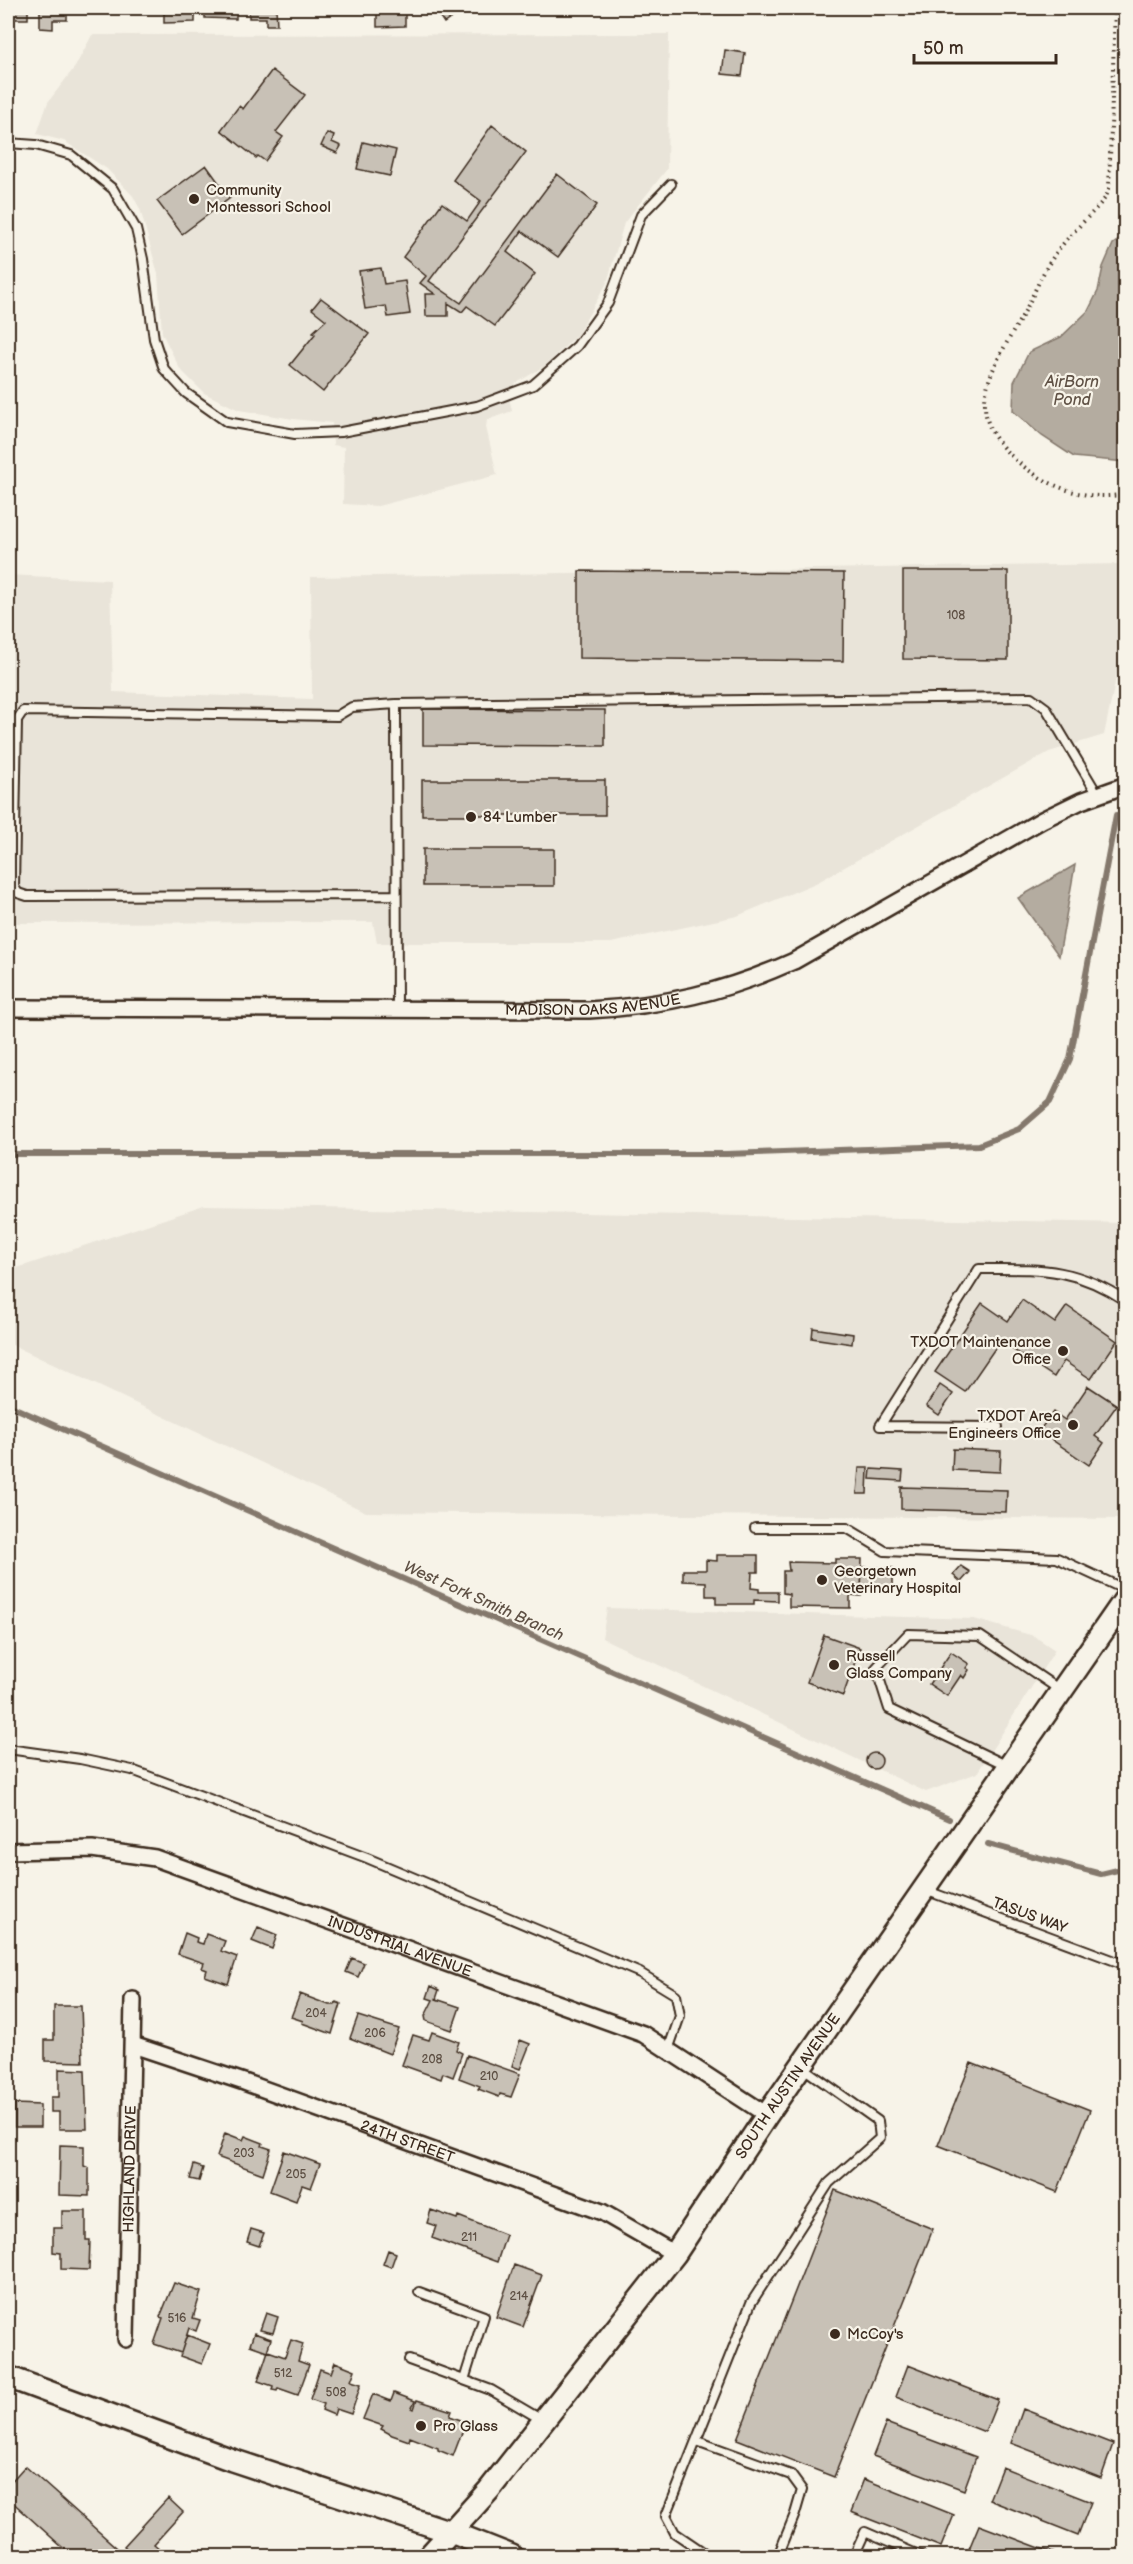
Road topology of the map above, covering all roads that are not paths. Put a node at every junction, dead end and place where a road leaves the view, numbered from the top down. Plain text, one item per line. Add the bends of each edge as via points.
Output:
1 (8, 143) edge
2 (671, 184) dead end
3 (396, 704) junction
4 (1125, 785) edge
5 (1098, 795) junction
6 (396, 895) junction
7 (8, 1008) edge
8 (397, 1010) junction
9 (1125, 1301) edge
10 (999, 1427) dead end
11 (755, 1527) dead end
12 (1125, 1590) edge
13 (1125, 1598) edge
14 (1062, 1692) junction
15 (8, 1749) edge
16 (1009, 1767) junction
17 (8, 1851) edge
18 (925, 1890) junction
19 (1125, 1965) edge
20 (133, 2000) dead end
21 (132, 2044) junction
22 (668, 2050) junction
23 (801, 2066) junction
24 (767, 2115) junction
25 (675, 2254) junction
26 (419, 2292) dead end
27 (126, 2339) dead end
28 (409, 2360) dead end
29 (8, 2378) edge
30 (464, 2380) junction
31 (544, 2421) junction
32 (697, 2441) junction
33 (451, 2532) junction
34 (429, 2556) edge
35 (512, 2556) edge
36 (709, 2556) edge
37 (778, 2556) edge
38 (854, 2556) edge
39 (921, 2556) edge

1 - 2 lane via 36,145 71,155 113,189 136,229 154,339 164,369 186,393 227,422 295,434 341,432 477,406 533,385 577,346 608,303 642,215
3 - 5 lane via 1031,697 1046,708
3 - 6 lane
3 - 6 lane via 352,706 337,716 23,711 17,720 14,887 27,896
4 - 5 street, MADISON OAKS AVENUE
5 - 8 street, MADISON OAKS AVENUE via 1042,820 794,961 716,991 622,1008
6 - 8 lane
7 - 8 street, MADISON OAKS AVENUE
9 - 10 lane via 1085,1278 1041,1269 979,1269 880,1426
11 - 12 lane via 847,1528 885,1551 1057,1558
13 - 14 main road, SOUTH AUSTIN AVENUE
14 - 16 main road, SOUTH AUSTIN AVENUE
14 - 16 lane via 980,1636 908,1634 876,1668 889,1709
15 - 22 lane via 132,1770 367,1858 640,1973 676,1995 680,2016
16 - 18 main road, SOUTH AUSTIN AVENUE
17 - 22 street, INDUSTRIAL AVENUE via 92,1849 155,1858 643,2034
18 - 19 lane, TASUS WAY
18 - 23 main road, SOUTH AUSTIN AVENUE
20 - 21 street, HIGHLAND DRIVE
21 - 25 street, 24TH STREET via 602,2212
21 - 27 street, HIGHLAND DRIVE
22 - 24 street, INDUSTRIAL AVENUE
23 - 24 main road, SOUTH AUSTIN AVENUE
23 - 32 lane via 878,2121 880,2138 829,2183 751,2303
24 - 25 main road, SOUTH AUSTIN AVENUE
25 - 31 main road, SOUTH AUSTIN AVENUE
26 - 30 lane via 484,2316
28 - 30 lane
29 - 33 main road via 232,2460
30 - 31 lane via 508,2398
31 - 33 main road, SOUTH AUSTIN AVENUE
32 - 36 lane via 666,2516 675,2533
32 - 37 lane via 791,2475 802,2490
33 - 34 main road, SOUTH AUSTIN AVENUE
33 - 35 main road
38 - 39 lane via 865,2532

